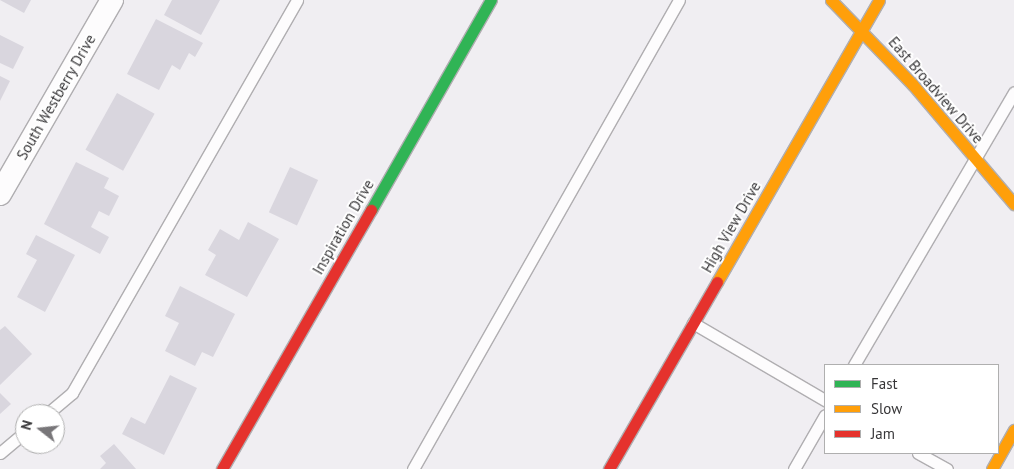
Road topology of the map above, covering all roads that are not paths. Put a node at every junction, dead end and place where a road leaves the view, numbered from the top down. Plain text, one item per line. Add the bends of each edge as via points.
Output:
1 (112, 0) edge
2 (297, 0) edge
3 (491, 0) edge
4 (679, 0) edge
5 (831, 0) edge
6 (879, 0) edge
7 (862, 30) junction
8 (1014, 92) edge
9 (976, 159) junction
10 (0, 194) edge
11 (1014, 204) edge
12 (693, 323) junction
13 (855, 364) edge
14 (824, 399) edge
15 (58, 404) edge
16 (824, 417) edge
17 (1014, 430) edge
18 (15, 440) edge
19 (0, 453) edge
20 (920, 454) edge
21 (222, 469) edge
22 (413, 469) edge
23 (609, 469) edge
24 (794, 469) edge
25 (947, 469) edge
26 (992, 469) edge

1 - 10 street, South Westberry Drive
2 - 15 lane via 72,393
3 - 21 street, Inspiration Drive
4 - 22 lane
5 - 7 street, East Broadview Drive
6 - 7 street, High View Drive
7 - 9 street, East Broadview Drive
7 - 12 street, High View Drive
8 - 9 lane
9 - 11 street, East Broadview Drive
9 - 13 lane
12 - 14 lane
12 - 23 street, High View Drive
16 - 24 lane
17 - 26 street
18 - 19 lane
20 - 25 lane

